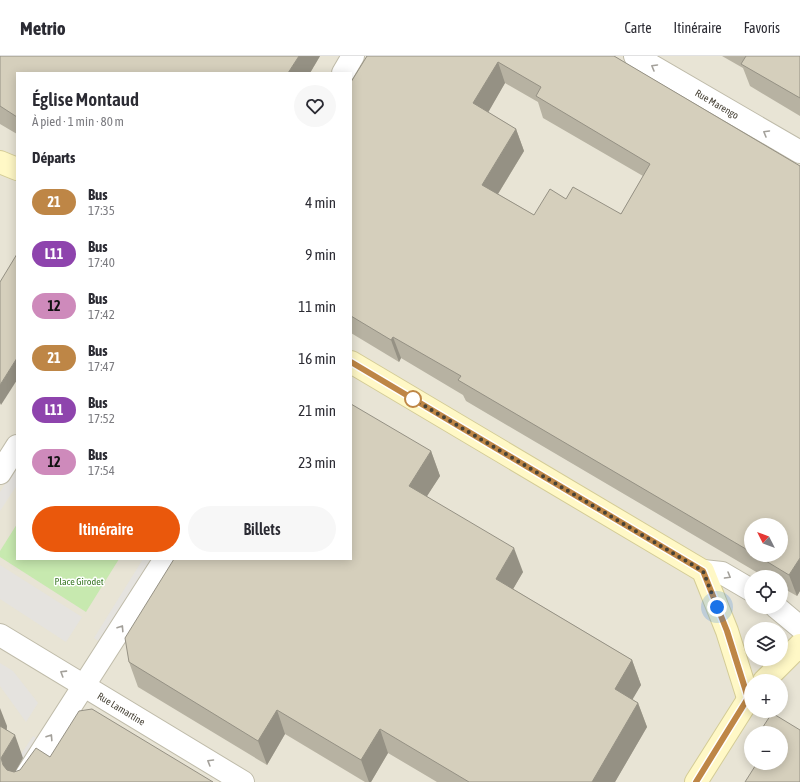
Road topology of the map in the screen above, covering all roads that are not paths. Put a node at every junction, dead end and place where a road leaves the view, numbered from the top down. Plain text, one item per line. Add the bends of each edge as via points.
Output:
1 (353, 56) edge
2 (635, 56) edge
3 (344, 72) edge
4 (800, 152) edge
5 (0, 162) edge
6 (16, 169) edge
7 (352, 363) edge
8 (16, 448) edge
9 (0, 473) edge
10 (164, 560) edge
11 (703, 571) junction
12 (744, 586) edge
13 (784, 614) edge
14 (800, 627) edge
15 (0, 635) edge
16 (800, 645) edge
17 (771, 674) edge
18 (744, 679) edge
19 (83, 686) junction
20 (744, 706) edge
21 (22, 782) edge
22 (243, 782) edge
23 (696, 782) edge

1 - 3 street
4 -> 2 street, Rue Marengo
5 - 6 main road
7 - 11 main road
8 - 9 street
19 -> 10 street
11 -> 12 street via 722,573
11 - 18 main road
13 - 14 street
19 -> 15 street, Rue Lamartine
16 - 17 main road
21 -> 19 street
22 -> 19 street, Rue Lamartine
20 - 23 main road

